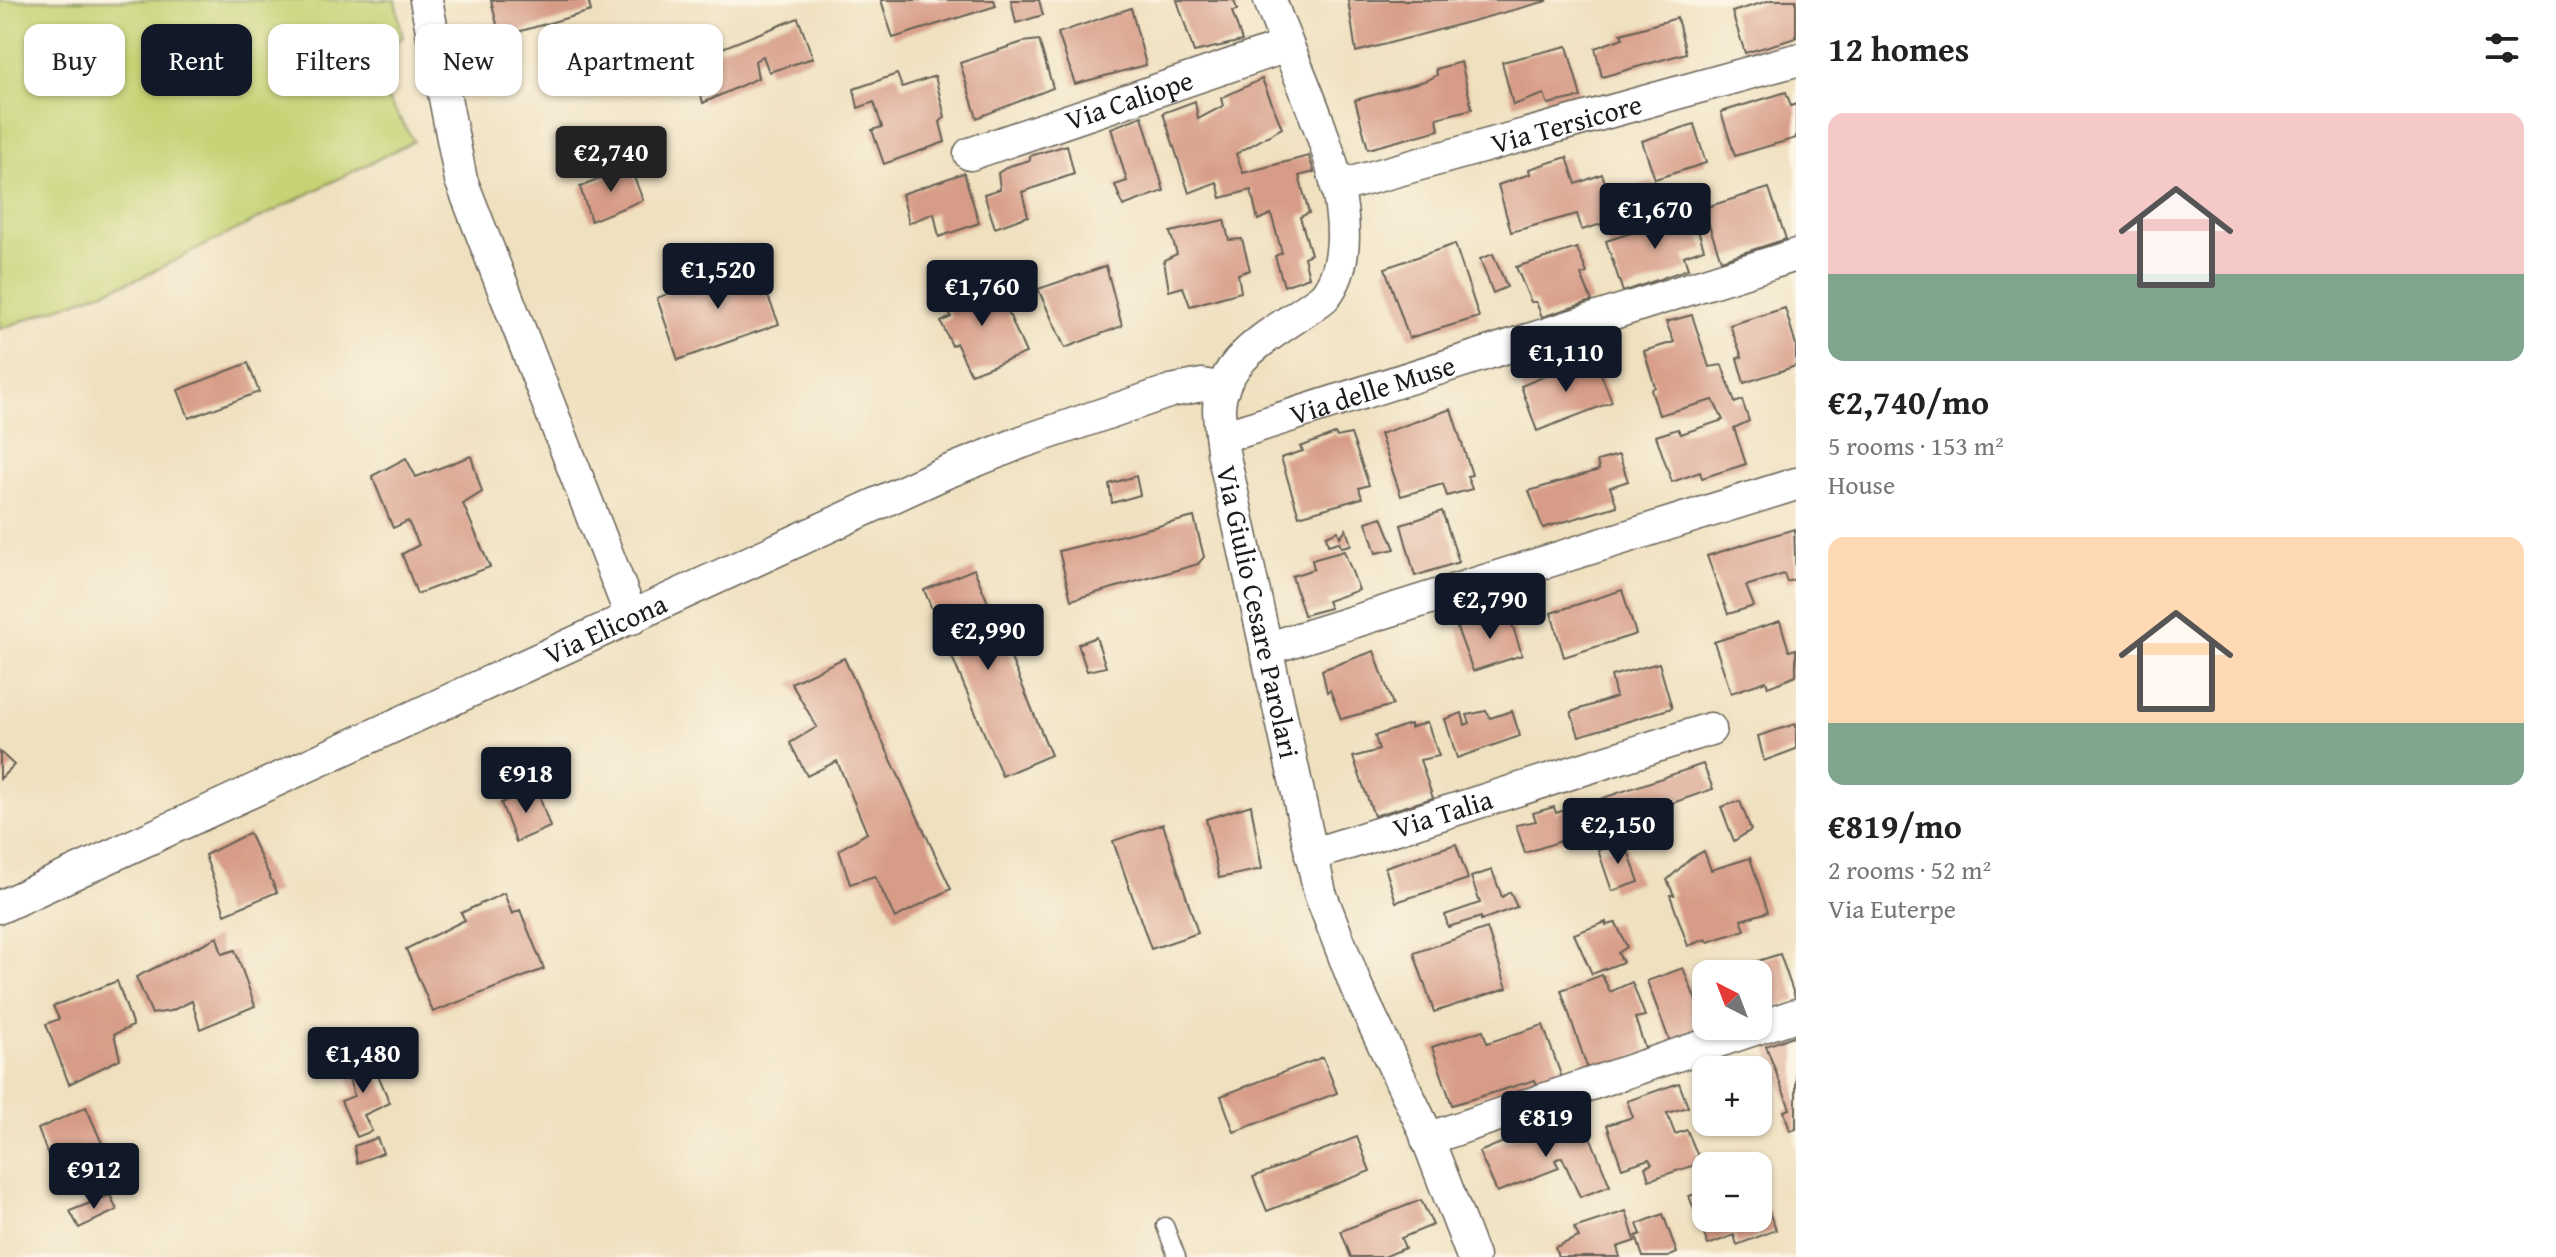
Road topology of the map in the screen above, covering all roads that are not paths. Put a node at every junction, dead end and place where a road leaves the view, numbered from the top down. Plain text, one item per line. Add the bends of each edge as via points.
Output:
1 (426, 0) edge
2 (1270, 0) edge
3 (1287, 46) junction
4 (1796, 60) edge
5 (970, 154) dead end
6 (1337, 187) junction
7 (1796, 255) edge
8 (1223, 389) junction
9 (1221, 434) junction
10 (1796, 484) edge
11 (632, 618) junction
12 (1266, 649) junction
13 (1710, 729) dead end
14 (1311, 855) junction
15 (0, 907) edge
16 (1796, 1015) edge
17 (1427, 1139) junction
18 (1165, 1226) dead end
19 (1177, 1257) edge
20 (1473, 1257) edge

1 - 11 street via 461,180
2 - 3 street, Via Giulio Cesare Parolari
3 - 5 street, Via Caliope
3 - 6 street, Via Giulio Cesare Parolari via 1329,146
4 - 6 street, Via Tersicore
6 - 8 street, Via Giulio Cesare Parolari via 1341,250 1334,285 1308,310 1248,351
7 - 9 street, Via delle Muse
8 - 9 street, Via Giulio Cesare Parolari
8 - 11 street, Via Elicona via 1202,385 1171,391 1022,442
9 - 12 street, Via Giulio Cesare Parolari
10 - 12 street
11 - 15 street, Via Elicona
12 - 14 street, Via Giulio Cesare Parolari
13 - 14 street, Via Talia
14 - 17 street, Via Giulio Cesare Parolari via 1344,957
16 - 17 street
17 - 20 street, Via Giulio Cesare Parolari
18 - 19 lane

